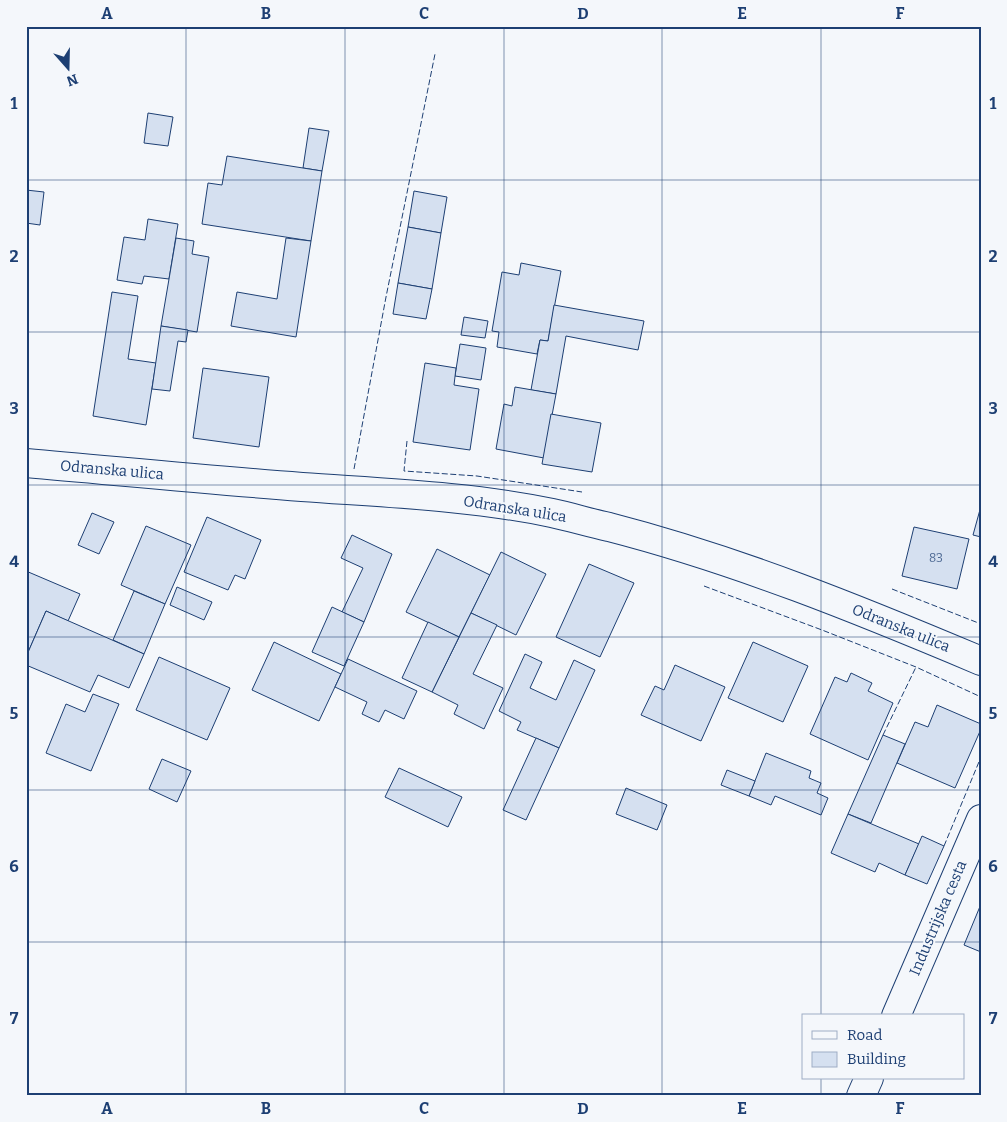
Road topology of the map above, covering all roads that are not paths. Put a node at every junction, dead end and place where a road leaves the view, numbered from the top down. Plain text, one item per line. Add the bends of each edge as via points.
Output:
1 (26, 463) edge
2 (981, 661) edge
3 (981, 819) edge
4 (897, 1014) edge
5 (868, 1080) edge
6 (861, 1096) edge

1 - 2 main road, Odranska ulica via 430,496 553,513 666,542 737,565
3 - 4 main road, Industrijska cesta
5 - 6 main road

